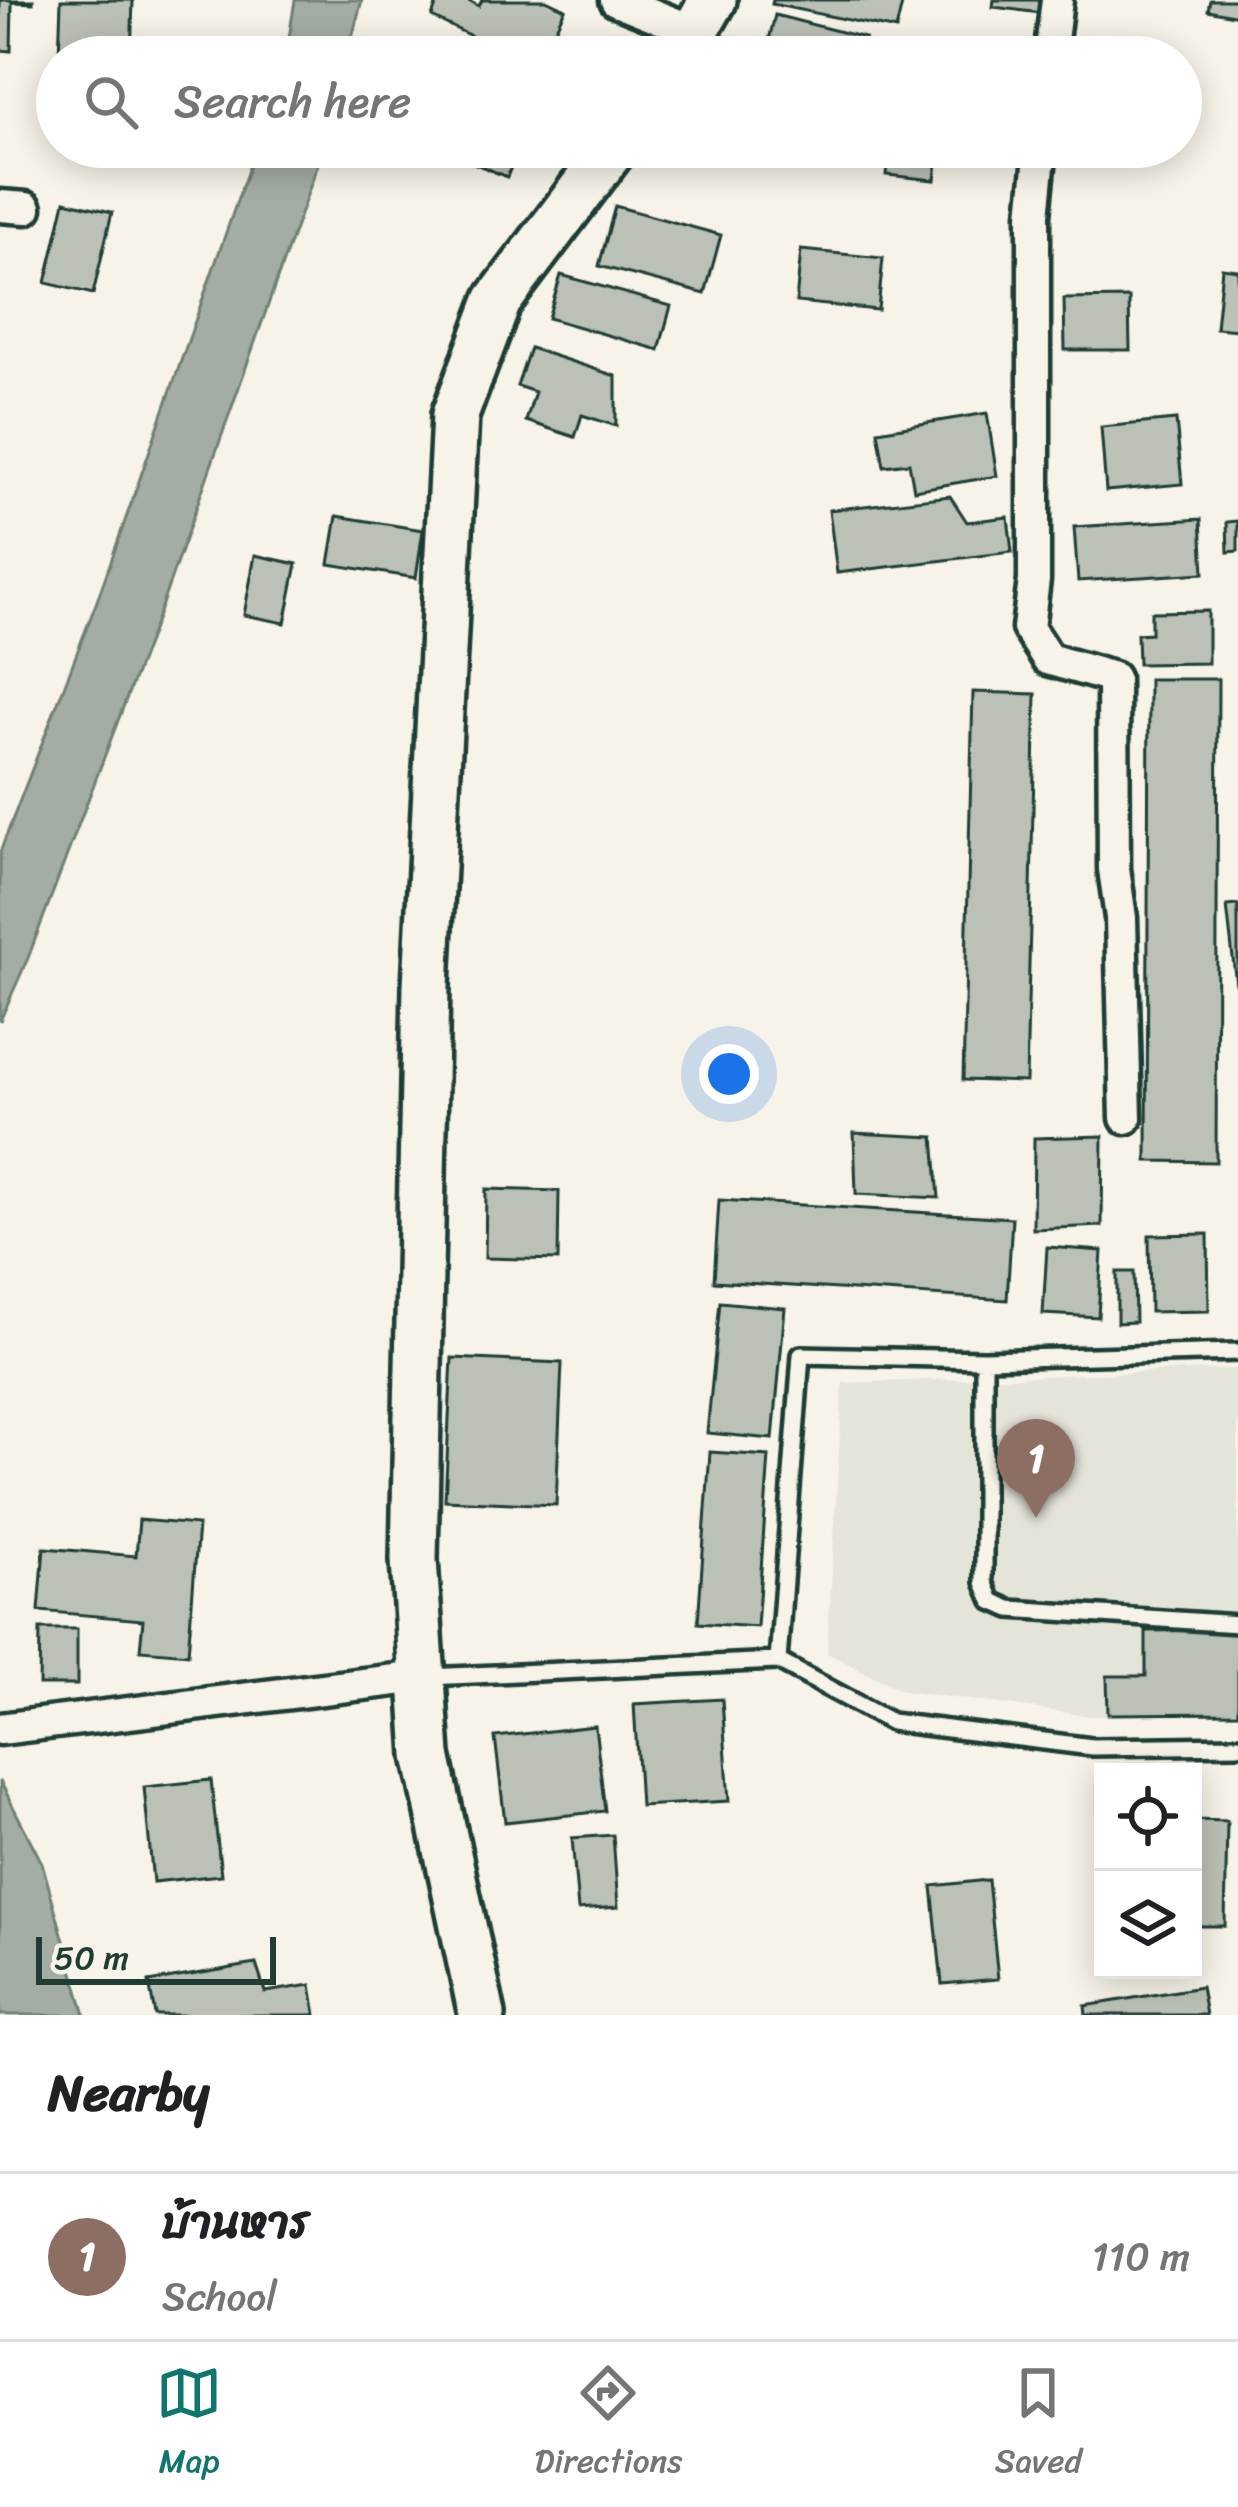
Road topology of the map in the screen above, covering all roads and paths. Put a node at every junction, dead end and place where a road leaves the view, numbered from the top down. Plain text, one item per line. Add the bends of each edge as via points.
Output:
1 (616, 0) edge
2 (1057, 0) edge
3 (696, 30) edge
4 (1053, 36) edge
5 (598, 168) edge
6 (1039, 168) edge
7 (1126, 1118) dead end
8 (1238, 1352) edge
9 (984, 1358) junction
10 (1238, 1624) edge
11 (778, 1661) junction
12 (420, 1677) junction
13 (11, 1728) edge
14 (1238, 1745) edge
15 (482, 2015) edge

1 - 3 street
2 - 4 street
5 - 12 street via 498,301 455,416 426,986 414,1559
6 - 7 street via 1028,628 1048,659 1113,679
8 - 9 lane
9 - 10 lane via 984,1582 992,1601 1010,1609
9 - 11 lane via 801,1355
11 - 12 lane
11 - 14 lane via 891,1722 1092,1747
12 - 13 street
12 - 15 street via 427,1755

